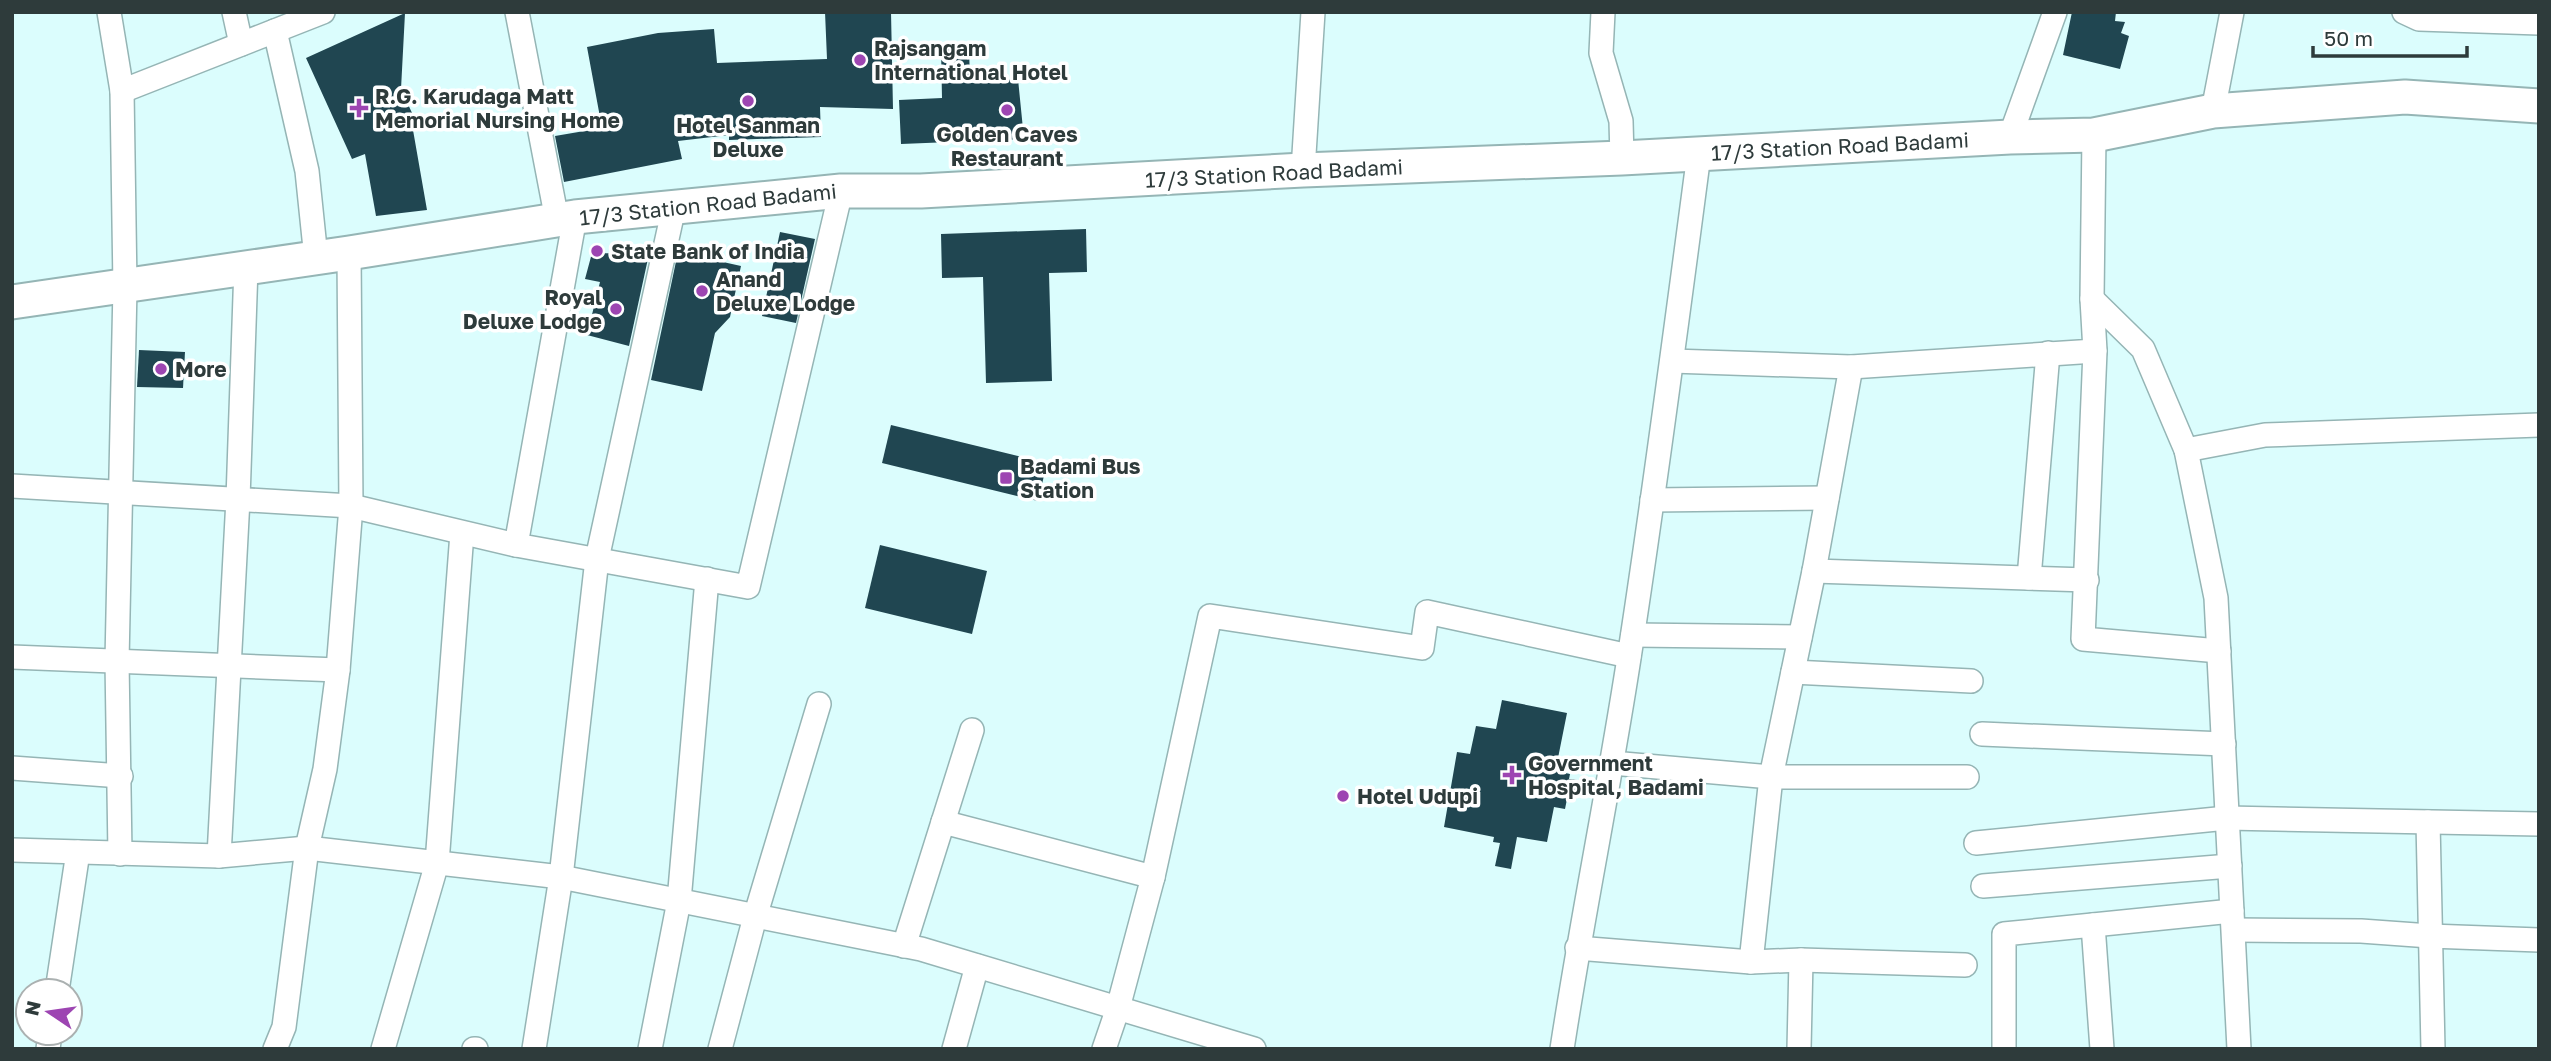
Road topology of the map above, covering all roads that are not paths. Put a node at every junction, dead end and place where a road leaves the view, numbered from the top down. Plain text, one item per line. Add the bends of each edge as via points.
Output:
1 (109, 12) edge
2 (234, 12) edge
3 (323, 12) edge
4 (517, 12) edge
5 (1313, 12) edge
6 (1603, 12) edge
7 (2055, 12) edge
8 (2232, 12) edge
9 (2404, 12) edge
10 (2539, 23) edge
11 (275, 31) junction
12 (241, 44) junction
13 (122, 91) junction
14 (2539, 106) edge
15 (2213, 111) junction
16 (2094, 135) junction
17 (2010, 137) junction
18 (1699, 154) junction
19 (1622, 158) junction
20 (1303, 170) junction
21 (841, 191) junction
22 (674, 206) junction
23 (566, 218) junction
24 (349, 253) junction
25 (316, 258) junction
26 (246, 267) junction
27 (125, 287) junction
28 (2092, 299) junction
29 (12, 302) edge
30 (2095, 351) junction
31 (2048, 353) junction
32 (1672, 361) junction
33 (1852, 366) junction
34 (2539, 425) edge
35 (2186, 450) junction
36 (12, 486) edge
37 (122, 493) junction
38 (1827, 498) junction
39 (238, 499) junction
40 (1652, 500) junction
41 (351, 506) junction
42 (462, 533) junction
43 (516, 545) junction
44 (597, 559) junction
45 (1814, 571) junction
46 (2029, 578) junction
47 (707, 579) junction
48 (2087, 580) junction
49 (1800, 637) junction
50 (1631, 645) junction
51 (2219, 651) junction
52 (12, 657) edge
53 (117, 661) junction
54 (228, 666) junction
55 (338, 670) junction
56 (1793, 672) junction
57 (1970, 681) dead end
58 (819, 704) dead end
59 (972, 730) dead end
60 (1982, 734) dead end
61 (2224, 744) junction
62 (1612, 763) junction
63 (12, 768) edge
64 (121, 776) junction
65 (1771, 777) junction
66 (1967, 777) dead end
67 (2227, 818) junction
68 (943, 822) junction
69 (2428, 822) junction
70 (2539, 824) edge
71 (1976, 843) dead end
72 (307, 848) junction
73 (12, 850) edge
74 (78, 852) junction
75 (120, 855) junction
76 (219, 856) junction
77 (437, 863) junction
78 (2230, 866) junction
79 (561, 877) junction
80 (1153, 877) junction
81 (1983, 886) dead end
82 (679, 901) junction
83 (755, 917) junction
84 (2233, 921) junction
85 (2094, 925) junction
86 (2430, 936) junction
87 (2539, 940) edge
88 (904, 946) junction
89 (1577, 948) junction
90 (1801, 960) junction
91 (1751, 962) junction
92 (1965, 965) dead end
93 (976, 966) junction
94 (59, 977) edge
95 (1118, 1008) junction
96 (275, 1049) edge
97 (383, 1049) edge
98 (534, 1049) edge
99 (650, 1049) edge
100 (720, 1049) edge
101 (954, 1049) edge
102 (1104, 1049) edge
103 (1254, 1049) edge
104 (1562, 1049) edge
105 (1799, 1049) edge
106 (2004, 1049) edge
107 (2102, 1049) edge
108 (2239, 1049) edge
109 (2433, 1049) edge

1 - 13 street
2 - 12 street
3 - 11 street
4 - 23 street
5 - 20 street
6 - 19 street via 1601,53 1621,121
7 - 17 street
8 - 15 street
9 - 10 street via 2419,19
11 - 12 street
11 - 25 street via 307,171
12 - 13 street
13 - 27 street
14 - 15 highway, 17/3 Station Road Badami via 2405,97
15 - 16 highway, 17/3 Station Road Badami
16 - 17 highway, 17/3 Station Road Badami
16 - 28 street
17 - 18 highway, 17/3 Station Road Badami
18 - 19 highway, 17/3 Station Road Badami
18 - 32 street
19 - 20 highway, 17/3 Station Road Badami
20 - 21 highway, 17/3 Station Road Badami via 921,191
21 - 22 highway, 17/3 Station Road Badami
21 - 47 street via 748,587
22 - 23 highway, 17/3 Station Road Badami
22 - 44 street
23 - 24 highway, 17/3 Station Road Badami
23 - 43 street
24 - 25 highway, 17/3 Station Road Badami
24 - 41 street
25 - 26 highway, 17/3 Station Road Badami
26 - 27 highway, 17/3 Station Road Badami
26 - 39 street
27 - 29 highway, 17/3 Station Road Badami
27 - 37 street
28 - 30 street
28 - 35 street via 2143,349
30 - 31 street
30 - 48 street
31 - 33 street
31 - 46 street
32 - 33 street
32 - 40 street
33 - 38 street
34 - 35 street via 2265,435
35 - 51 street via 2216,598
36 - 37 street
37 - 39 street
37 - 53 street
38 - 40 street
38 - 45 street
39 - 41 street
39 - 54 street
40 - 50 street
41 - 42 street
41 - 55 street
42 - 43 street
42 - 77 street
43 - 44 street
44 - 47 street
44 - 79 street
45 - 46 street
45 - 49 street
46 - 48 street
47 - 82 street
48 - 51 street via 2084,639
49 - 50 street
49 - 56 street
50 - 62 street
50 - 80 street via 1427,612 1422,648 1210,616
51 - 61 street
52 - 53 street
53 - 54 street
53 - 64 street
54 - 55 street
54 - 76 street
55 - 72 street via 325,769
56 - 57 street
56 - 65 street
58 - 83 street
59 - 68 street
60 - 61 street
61 - 67 street
62 - 65 street
62 - 89 street
63 - 64 street
64 - 75 street
65 - 66 street
65 - 91 street
67 - 69 street
67 - 71 street
67 - 78 street
68 - 80 street
68 - 88 street
69 - 70 street
69 - 86 street
72 - 76 street
72 - 77 street
72 - 96 street via 284,1027
73 - 74 street
74 - 75 street
74 - 94 street
75 - 76 street
77 - 79 street
77 - 97 street
78 - 81 street
78 - 84 street
79 - 82 street
79 - 98 street
80 - 95 street
82 - 83 street
82 - 99 street
83 - 88 street
83 - 100 street
84 - 85 street
84 - 86 street
84 - 108 street
85 - 106 street via 2004,934
85 - 107 street
86 - 87 street
86 - 109 street
88 - 93 street
89 - 91 street
89 - 104 street
90 - 91 street
90 - 92 street
90 - 105 street
93 - 95 street
93 - 101 street
95 - 102 street
95 - 103 street

